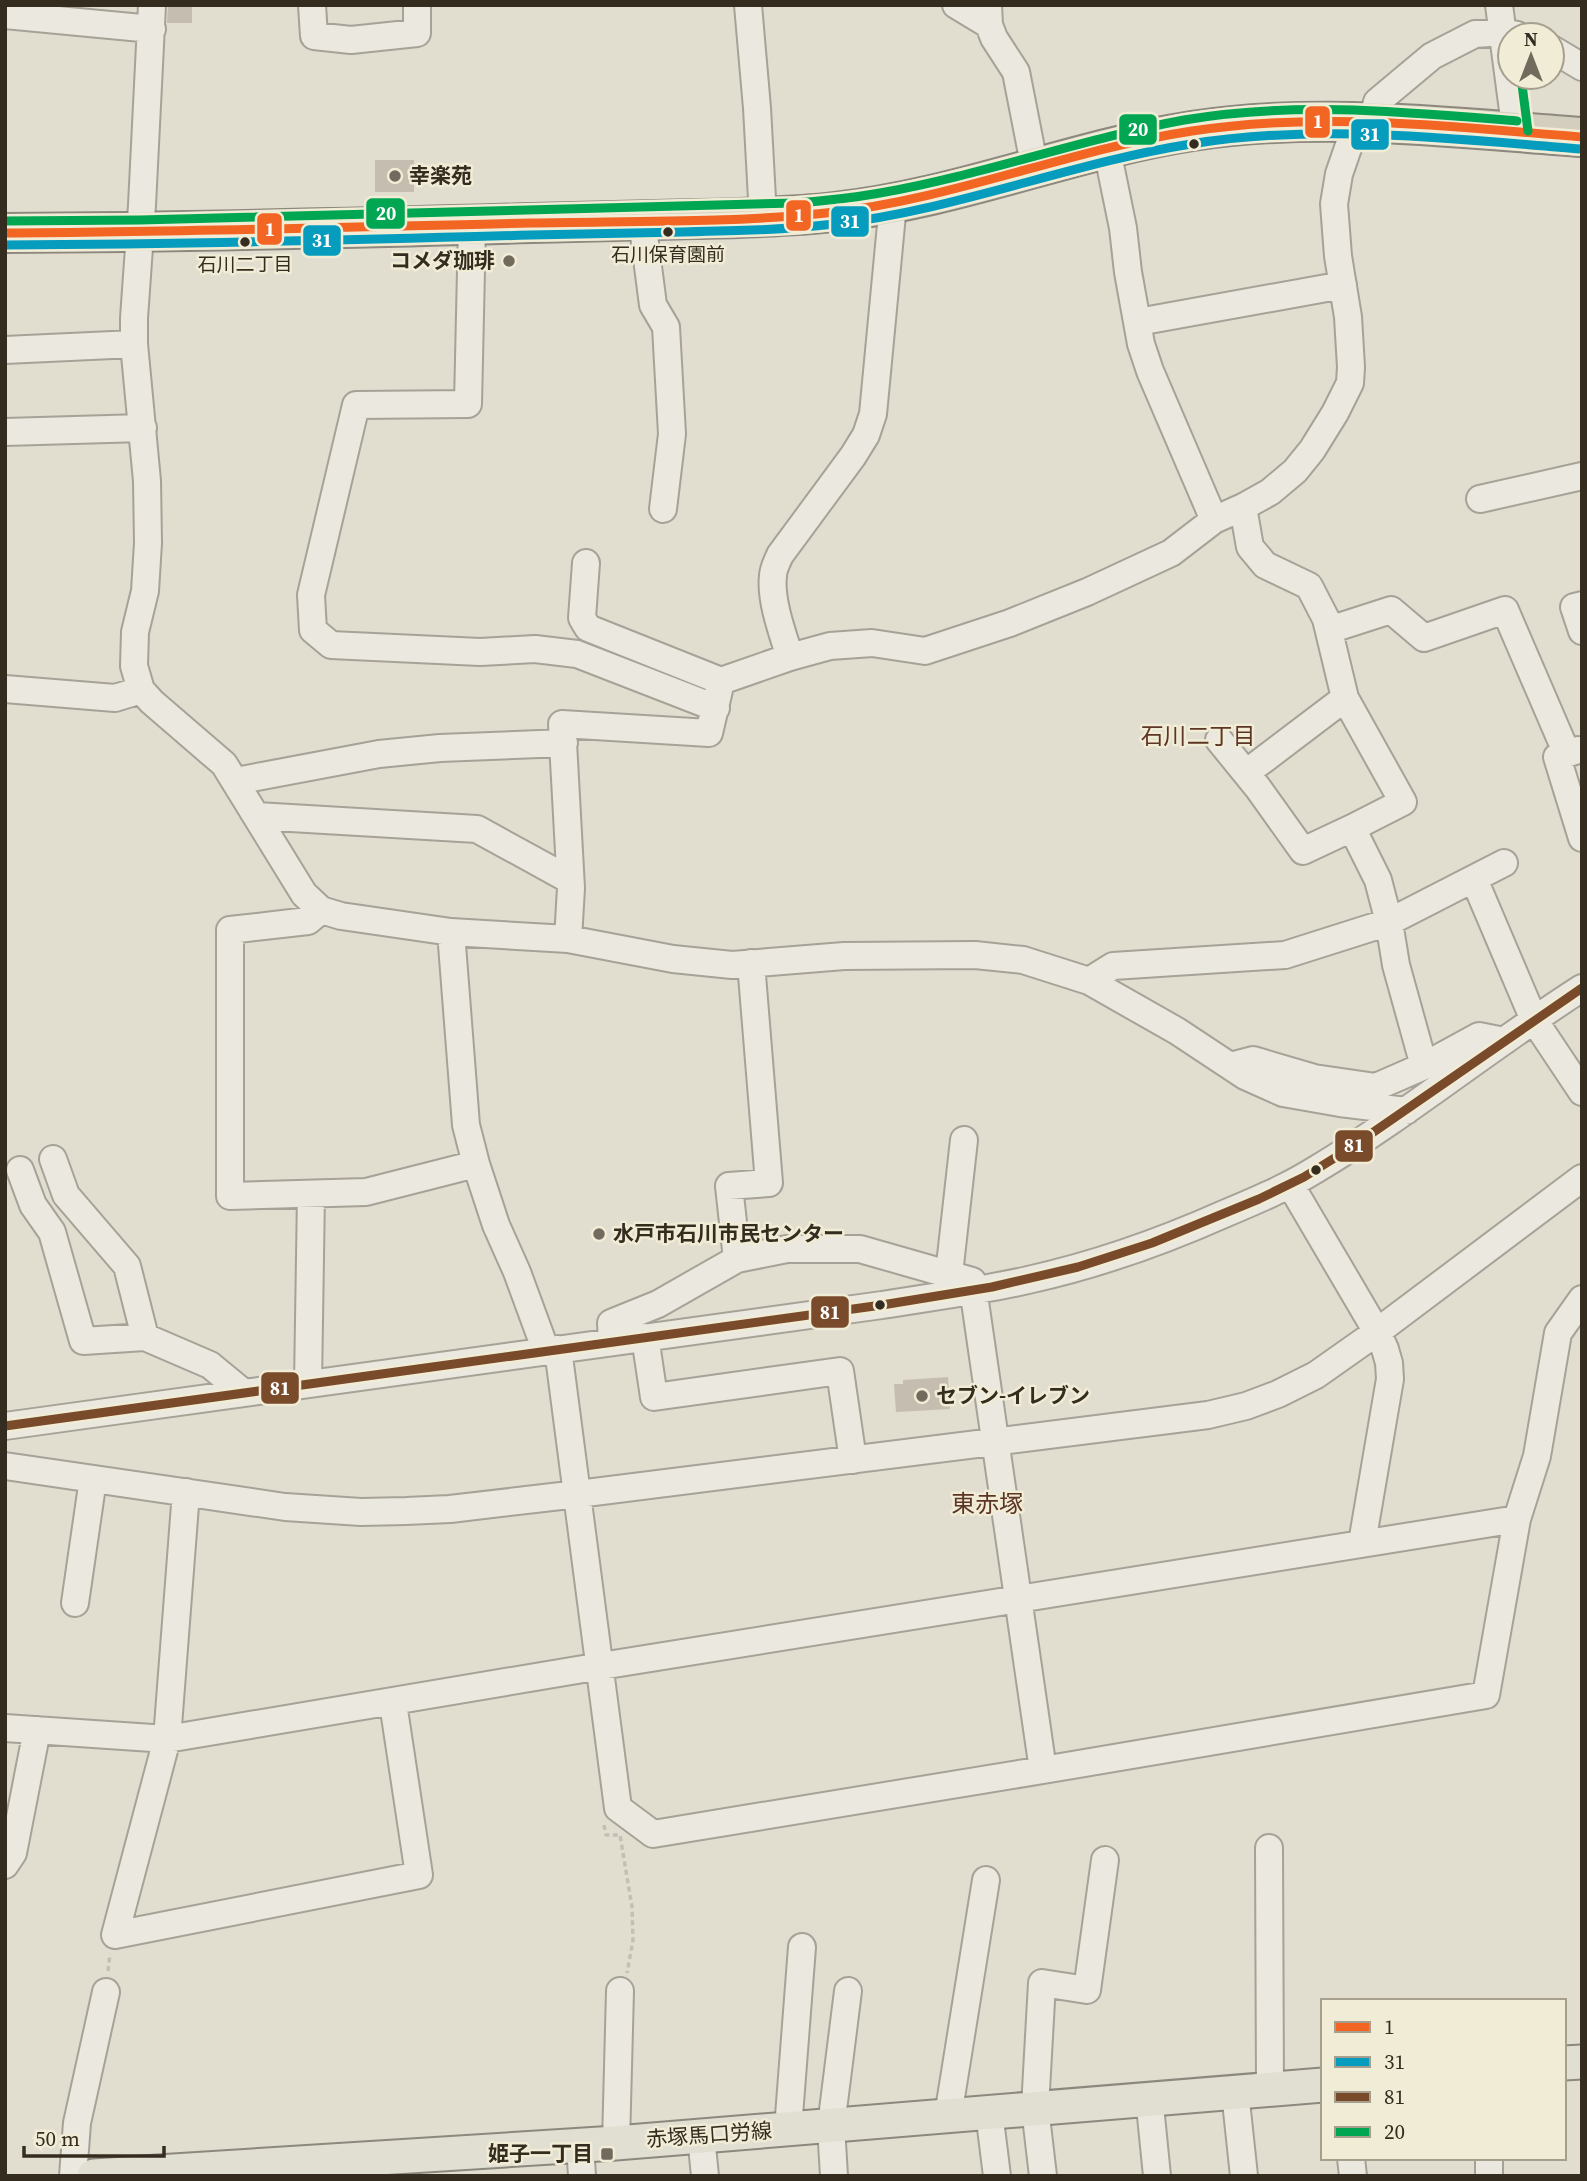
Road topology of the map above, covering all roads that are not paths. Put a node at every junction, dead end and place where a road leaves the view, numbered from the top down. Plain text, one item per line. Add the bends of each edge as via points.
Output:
1 (312, 5) edge
2 (417, 5) edge
3 (748, 5) edge
4 (956, 5) edge
5 (5, 15) edge
6 (989, 15) edge
7 (152, 17) edge
8 (1496, 34) edge
9 (1566, 57) edge
10 (1582, 67) edge
11 (1513, 91) edge
12 (1364, 123) junction
13 (1516, 133) junction
14 (1582, 137) edge
15 (1107, 150) junction
16 (1035, 169) junction
17 (893, 204) junction
18 (763, 217) junction
19 (642, 220) junction
20 (472, 225) junction
21 (140, 232) junction
22 (5, 233) edge
23 (1343, 285) junction
24 (1138, 322) junction
25 (134, 344) junction
26 (5, 350) edge
27 (143, 428) junction
28 (5, 432) edge
29 (1582, 476) edge
30 (1480, 499) dead end
31 (1243, 507) junction
32 (663, 509) dead end
33 (1214, 520) junction
34 (586, 563) dead end
35 (1582, 605) edge
36 (1329, 630) junction
37 (1582, 631) edge
38 (790, 657) junction
39 (721, 681) junction
40 (5, 689) edge
41 (141, 690) junction
42 (1345, 698) junction
43 (716, 708) junction
44 (1219, 740) dead end
45 (565, 743) junction
46 (1574, 751) edge
47 (1246, 773) junction
48 (236, 780) junction
49 (257, 816) junction
50 (1352, 828) junction
51 (1582, 838) edge
52 (1504, 863) dead end
53 (1474, 879) junction
54 (570, 880) junction
55 (321, 910) junction
56 (1389, 922) junction
57 (451, 932) junction
58 (568, 939) junction
59 (751, 963) junction
60 (1089, 981) junction
61 (1582, 988) edge
62 (1534, 1020) junction
63 (1504, 1041) junction
64 (1230, 1066) junction
65 (1424, 1066) junction
66 (1582, 1092) edge
67 (1406, 1111) junction
68 (964, 1140) dead end
69 (53, 1159) dead end
70 (476, 1164) junction
71 (20, 1170) dead end
72 (1582, 1178) edge
73 (1290, 1184) junction
74 (311, 1194) junction
75 (66, 1195) junction
76 (36, 1209) junction
77 (737, 1259) junction
78 (949, 1274) junction
79 (974, 1291) junction
80 (1582, 1299) edge
81 (1377, 1332) junction
82 (145, 1337) junction
83 (645, 1337) junction
84 (612, 1342) junction
85 (552, 1350) junction
86 (308, 1384) junction
87 (244, 1392) junction
88 (5, 1426) edge
89 (995, 1442) junction
90 (853, 1460) junction
91 (5, 1466) edge
92 (93, 1479) junction
93 (186, 1492) junction
94 (578, 1494) junction
95 (1517, 1519) junction
96 (1362, 1543) junction
97 (1019, 1600) junction
98 (75, 1603) dead end
99 (601, 1666) junction
100 (393, 1703) junction
101 (5, 1728) edge
102 (37, 1730) junction
103 (167, 1740) junction
104 (1043, 1770) junction
105 (1269, 1849) dead end
106 (1105, 1860) dead end
107 (5, 1866) edge
108 (986, 1880) dead end
109 (802, 1947) dead end
110 (620, 1991) road end
111 (848, 1991) dead end
112 (106, 1992) road end
113 (1321, 2085) edge
114 (1270, 2089) junction
115 (1235, 2092) junction
116 (1146, 2099) junction
117 (1035, 2108) junction
118 (989, 2112) junction
119 (948, 2116) junction
120 (831, 2126) junction
121 (788, 2129) junction
122 (701, 2136) junction
123 (616, 2143) junction
124 (581, 2160) edge
125 (272, 2170) edge
126 (110, 2175) edge
127 (72, 2176) edge
128 (705, 2176) edge
129 (834, 2176) edge
130 (998, 2176) edge
131 (1043, 2176) edge
132 (1157, 2176) edge
133 (1244, 2176) edge

1 - 2 street via 314,36 351,40 417,33
3 - 18 street
4 - 6 street
5 - 7 street
6 - 16 street via 994,38 1016,72
7 - 21 street
8 - 12 street via 1475,34 1432,56 1377,102
9 - 10 street
11 - 13 street
12 - 13 highway
12 - 15 highway via 1242,124
12 - 23 street via 1339,174 1334,204
13 - 14 highway
15 - 16 highway
15 - 24 street
16 - 17 highway
17 - 18 highway
17 - 38 street via 873,414 853,456 780,555 773,572 775,601
18 - 19 highway
19 - 20 highway
19 - 32 street via 653,305 666,327 672,434
20 - 21 highway
20 - 43 street via 468,404 356,405 311,595 313,630 331,645 577,654
21 - 22 highway
21 - 25 street
23 - 24 street
23 - 31 street via 1350,383 1295,471
24 - 33 street via 1150,371
25 - 26 street
25 - 27 street
27 - 28 street
27 - 41 street via 148,543 134,647
29 - 30 street
31 - 33 street
31 - 36 street via 1250,547 1265,565 1309,586
33 - 38 street via 1171,553 1099,586 1010,623 925,651 858,643
34 - 39 street via 582,618 587,628
35 - 37 street via 1574,607
36 - 42 street
36 - 46 street via 1391,610 1424,638 1505,610
38 - 39 street
39 - 43 street
40 - 41 street via 115,698
41 - 48 street
42 - 47 street
42 - 50 street via 1403,802
43 - 45 street via 709,733 562,724
44 - 47 street
45 - 48 street via 379,754
45 - 54 street
46 - 51 street via 1558,757
47 - 50 street via 1303,851
48 - 49 street
49 - 54 street via 477,829
49 - 55 street via 304,894
50 - 56 street via 1378,880
52 - 53 street
53 - 56 street
53 - 62 street
54 - 58 street
55 - 57 street
55 - 74 street via 308,920 230,930 230,1196
56 - 60 street via 1285,955 1113,966
56 - 65 street
57 - 58 street
57 - 70 street via 466,1125
58 - 59 street via 673,959
59 - 60 street via 844,956 975,955 1023,960
59 - 77 street via 769,1183 729,1186
60 - 64 street
61 - 62 street
62 - 63 street
62 - 66 street
63 - 65 street via 1479,1036
63 - 67 street
64 - 65 street via 1253,1060 1314,1078 1376,1087
64 - 67 street via 1283,1093
67 - 73 street
68 - 78 street
69 - 75 street
70 - 74 street via 366,1192
70 - 85 street via 496,1225
71 - 76 street
72 - 81 street
73 - 79 street via 1184,1232 1104,1260
73 - 81 street
74 - 86 street
75 - 76 street
75 - 82 street via 127,1266
76 - 82 street via 52,1232 83,1341
77 - 78 street via 787,1249 860,1249
77 - 84 street via 658,1304 611,1322
78 - 79 street via 972,1281
79 - 83 street
79 - 89 street
80 - 95 street via 1558,1333 1537,1456
81 - 89 street via 1316,1375 1246,1406 1208,1415
81 - 96 street via 1390,1379
82 - 87 street via 210,1365
83 - 84 street
83 - 90 street via 654,1396 840,1371
84 - 85 street
85 - 86 street
85 - 94 street
86 - 87 street
87 - 88 street
89 - 90 street
89 - 97 street
90 - 94 street
91 - 92 street
92 - 93 street
92 - 98 street
93 - 94 street via 285,1507 361,1512 450,1509
93 - 103 street
94 - 99 street
95 - 96 street
95 - 104 street via 1486,1695
96 - 97 street
97 - 99 street
97 - 104 street
99 - 100 street
99 - 104 street via 618,1808 653,1834
100 - 103 street
100 - 103 street via 419,1875 115,1936
101 - 102 street
102 - 103 street
102 - 107 street via 13,1853
105 - 114 street
106 - 117 street via 1087,1990 1042,1983
108 - 119 street
109 - 121 street
110 - 123 street
111 - 120 street
112 - 127 street via 77,2123
113 - 114 main road, 赤塚馬口労線
114 - 115 main road, 赤塚馬口労線
115 - 116 main road, 赤塚馬口労線
115 - 133 street
116 - 117 main road, 赤塚馬口労線
116 - 132 street
117 - 118 main road, 赤塚馬口労線
117 - 131 street
118 - 119 main road, 赤塚馬口労線
118 - 130 street
119 - 120 main road, 赤塚馬口労線
120 - 121 main road, 赤塚馬口労線
120 - 129 street
121 - 122 main road, 赤塚馬口労線
122 - 123 main road, 赤塚馬口労線
122 - 128 street
123 - 124 main road, 赤塚馬口労線
124 - 125 main road, 赤塚馬口労線
125 - 126 main road, 赤塚馬口労線

